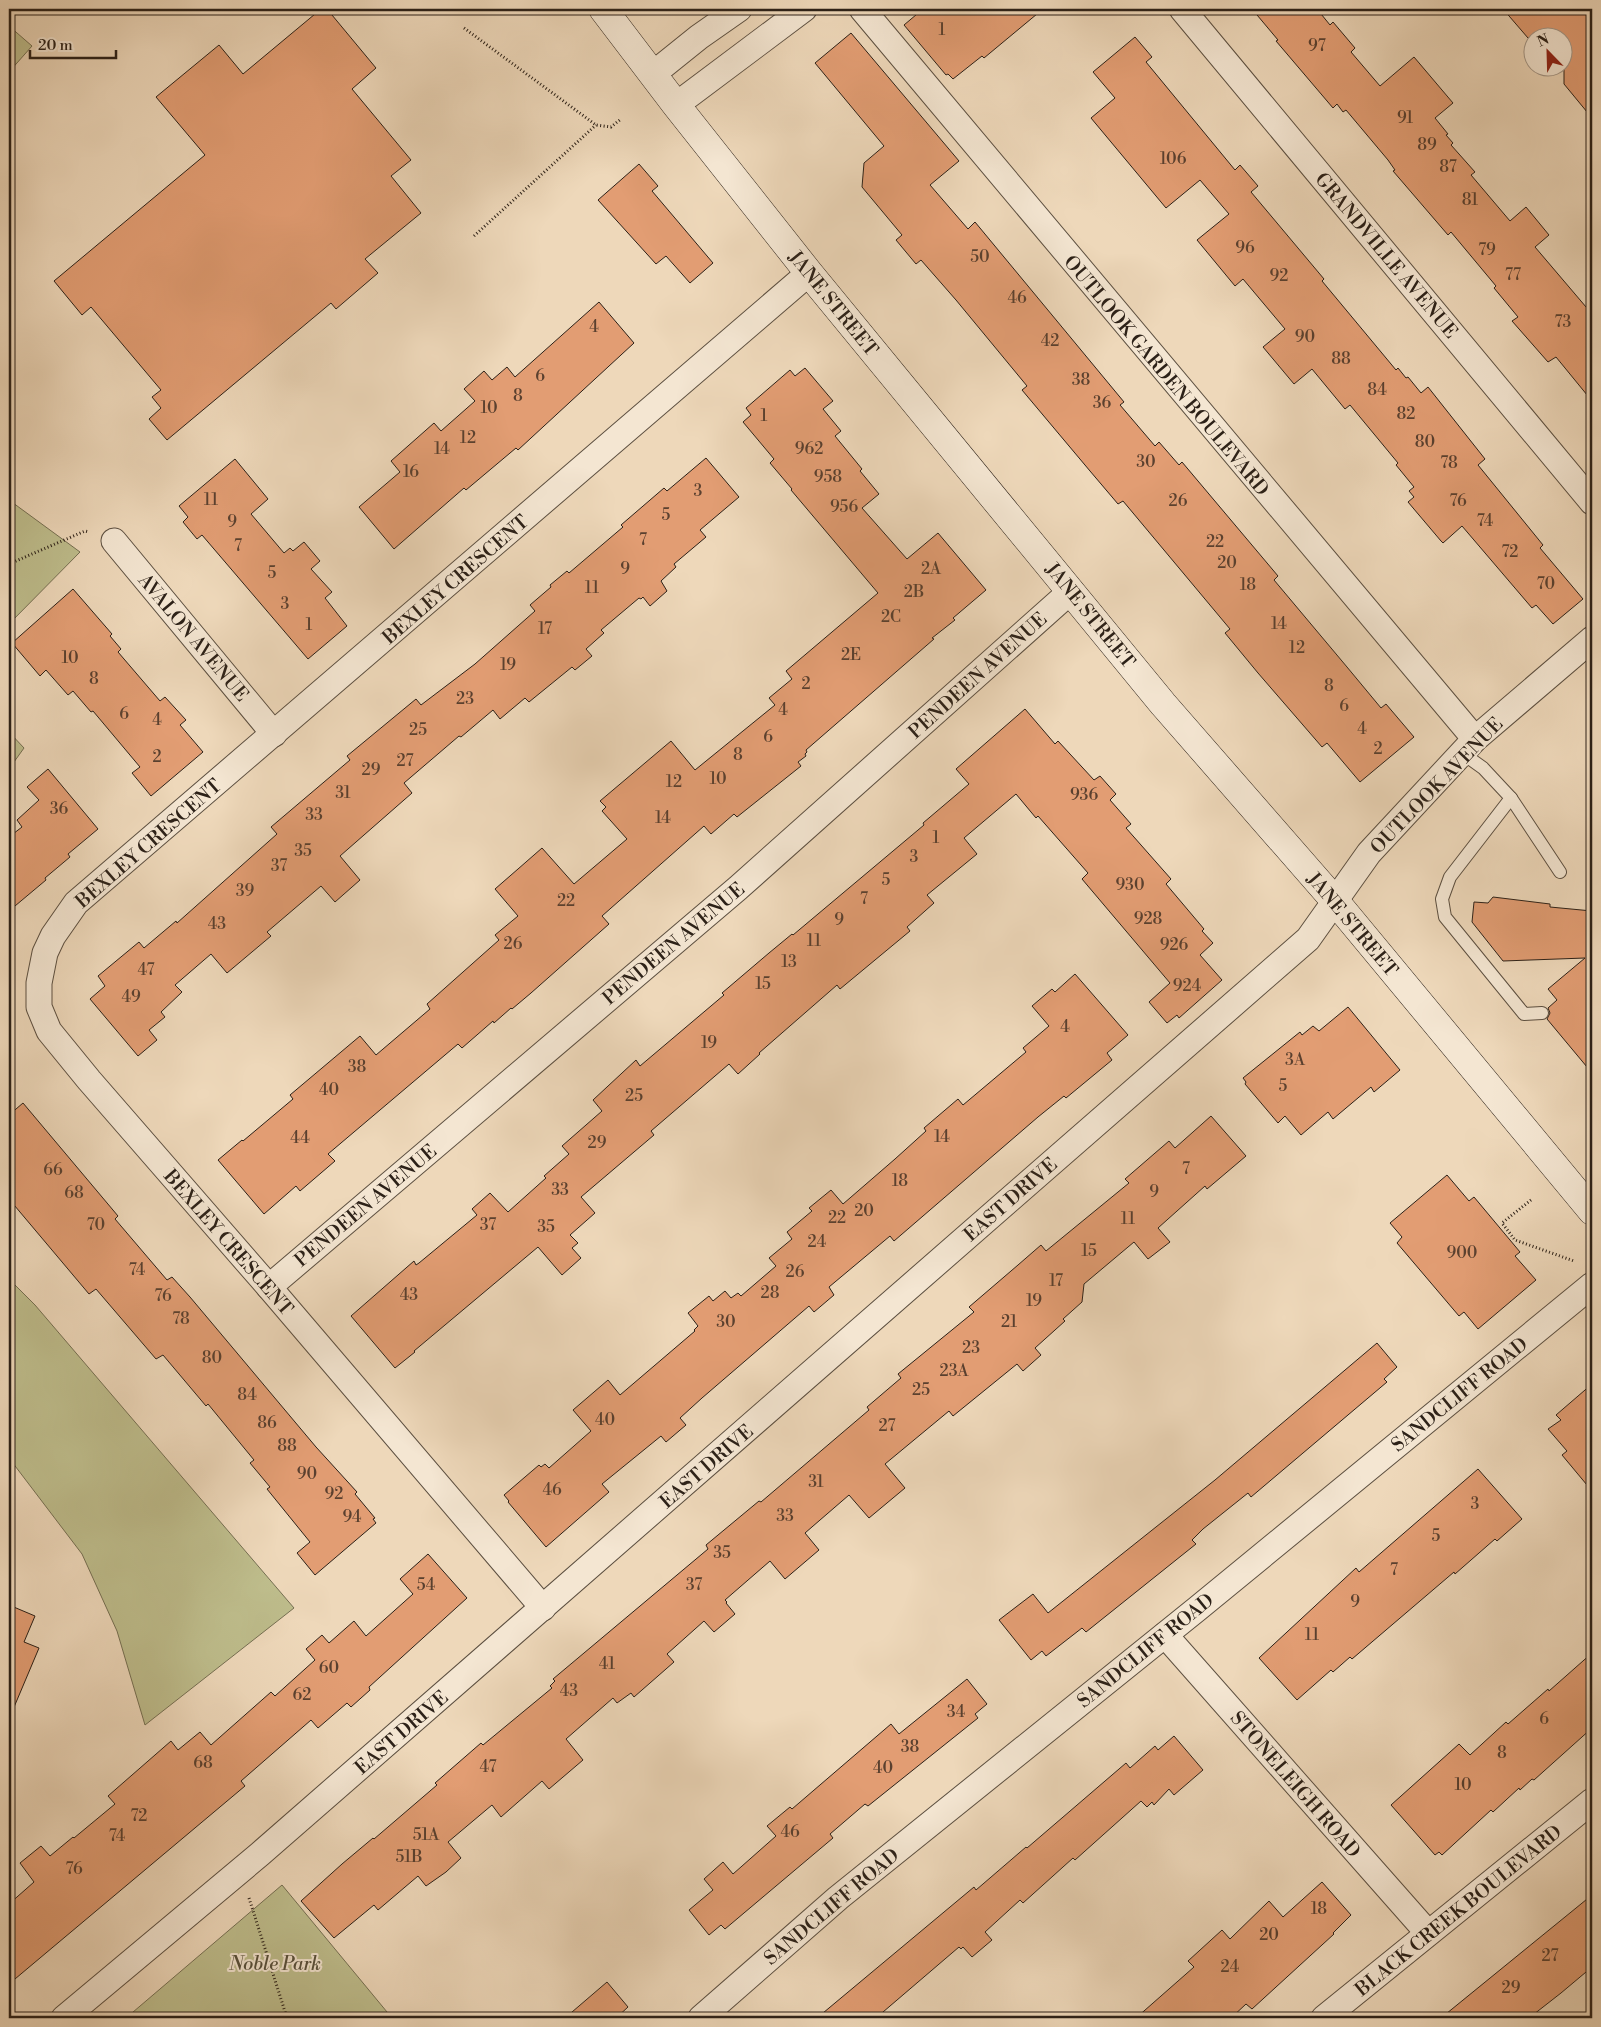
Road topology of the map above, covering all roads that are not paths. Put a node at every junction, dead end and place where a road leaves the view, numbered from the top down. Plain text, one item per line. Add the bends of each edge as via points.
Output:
1 (603, 9) edge
2 (740, 9) edge
3 (804, 9) edge
4 (862, 9) edge
5 (1182, 9) edge
6 (653, 74) junction
7 (676, 105) junction
8 (809, 274) junction
9 (1592, 502) edge
10 (114, 540) road end
11 (1071, 591) junction
12 (1592, 639) edge
13 (274, 734) junction
14 (1468, 746) junction
15 (1511, 798) junction
16 (1560, 872) dead end
17 (1335, 901) junction
18 (1542, 1013) dead end
19 (1592, 1211) edge
20 (1592, 1285) edge
21 (269, 1287) junction
22 (543, 1608) junction
23 (1165, 1635) junction
24 (1592, 1801) edge
25 (1428, 1933) junction
26 (64, 2018) edge
27 (701, 2018) edge
28 (1324, 2018) edge

1 - 6 main road, JANE STREET
2 - 6 street
3 - 7 street
4 - 14 street, OUTLOOK GARDEN BOULEVARD
5 - 9 street, GRANDVILLE AVENUE
6 - 7 main road, JANE STREET
7 - 8 main road, JANE STREET
8 - 11 main road, JANE STREET
8 - 13 street, BEXLEY CRESCENT
10 - 13 street, AVALON AVENUE
11 - 17 main road, JANE STREET via 1163,704
11 - 21 street, PENDEEN AVENUE via 738,888
12 - 14 street, OUTLOOK AVENUE
13 - 21 street, BEXLEY CRESCENT via 76,903 52,936 39,984 39,1007 49,1031
14 - 15 lane
14 - 17 street, OUTLOOK AVENUE via 1369,853
15 - 16 lane
15 - 18 lane via 1450,877 1442,900 1445,917 1524,1014
17 - 19 main road, JANE STREET
17 - 22 street, EAST DRIVE via 1308,939
20 - 23 street, SANDCLIFF ROAD
21 - 22 street, BEXLEY CRESCENT
22 - 26 street, EAST DRIVE via 240,1871
23 - 25 street, STONELEIGH ROAD
23 - 27 street, SANDCLIFF ROAD via 838,1898
24 - 25 street, BLACK CREEK BOULEVARD
25 - 28 street, BLACK CREEK BOULEVARD

